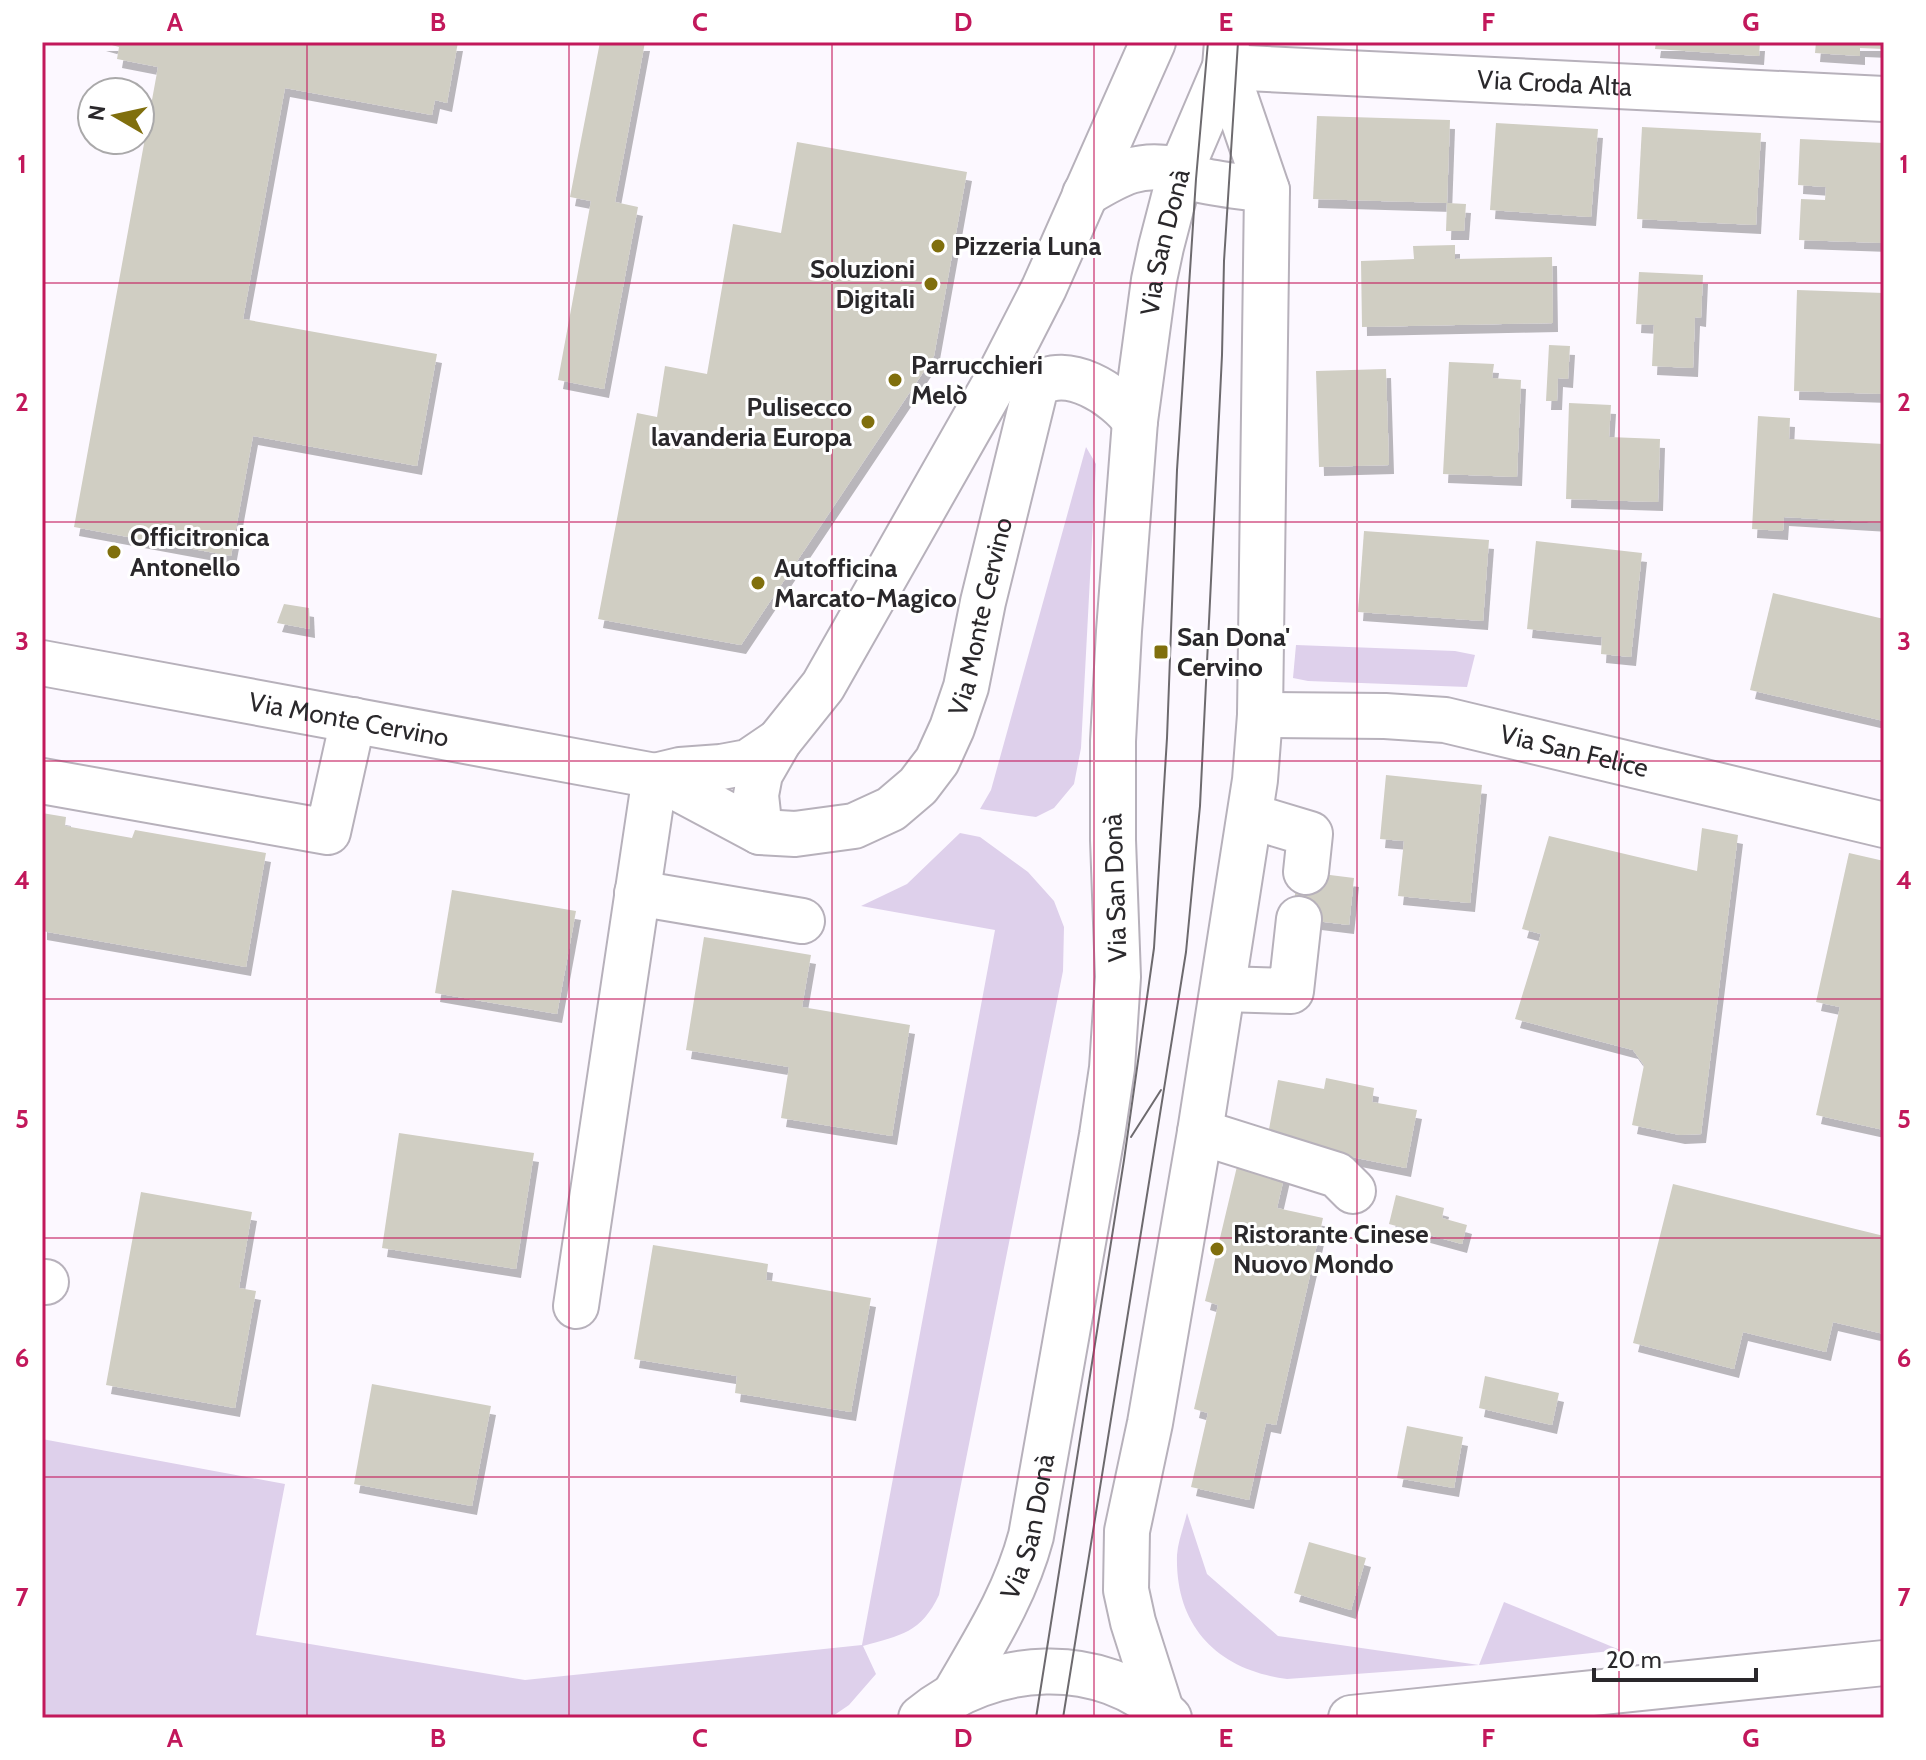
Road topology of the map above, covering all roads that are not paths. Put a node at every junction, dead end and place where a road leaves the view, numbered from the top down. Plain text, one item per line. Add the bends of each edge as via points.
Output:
1 (1153, 42) edge
2 (1226, 54) edge
3 (1884, 99) edge
4 (1181, 170) junction
5 (1267, 190) junction
6 (1085, 194) junction
7 (1135, 421) junction
8 (42, 663) edge
9 (1260, 715) junction
10 (353, 720) junction
11 (779, 741) junction
12 (655, 776) junction
13 (42, 781) edge
14 (1250, 816) junction
15 (1884, 825) edge
16 (760, 832) junction
17 (1306, 872) dead end
18 (637, 893) junction
19 (1299, 919) dead end
20 (802, 921) dead end
21 (1223, 989) junction
22 (1200, 1132) junction
23 (1353, 1191) dead end
24 (576, 1306) dead end
25 (1884, 1663) edge
26 (937, 1707) edge
27 (1165, 1714) edge
28 (1351, 1718) edge

1 - 6 street, Via Monte Cervino
2 - 3 street, Via Croda Alta
2 - 4 street, Via San Donà
2 - 5 street, Via San Donà
4 - 5 street via 1196,179
4 - 6 street via 1130,169
4 - 7 street, Via San Donà via 1154,280
5 - 9 street, Via San Donà
6 - 11 street, Via Monte Cervino via 1000,374 823,686
7 - 16 street, Via Monte Cervino via 1115,398 1094,386 1049,379 1036,386 966,687 937,761 891,809 854,826 795,834
7 - 26 street, Via San Donà via 1113,741 1118,977 1110,1082 1023,1567 1006,1605
8 - 10 street, Via Monte Cervino
9 - 14 street, Via San Donà
9 - 15 street, Via San Felice via 1445,720
10 - 12 street, Via Monte Cervino
10 - 13 street via 328,832
11 - 12 street, Via Monte Cervino via 748,762
11 - 16 street, Via Monte Cervino via 760,774
12 - 16 street, Via Monte Cervino
12 - 18 street
14 - 17 street via 1310,834
14 - 21 street, Via San Donà
18 - 20 street
18 - 24 street
19 - 21 street via 1291,991
21 - 22 street, Via San Donà
22 - 23 street via 1337,1175
22 - 27 street, Via San Donà via 1127,1531 1126,1590
25 - 28 street
26 - 27 street, Via San Donà via 978,1683 1044,1670 1101,1679

